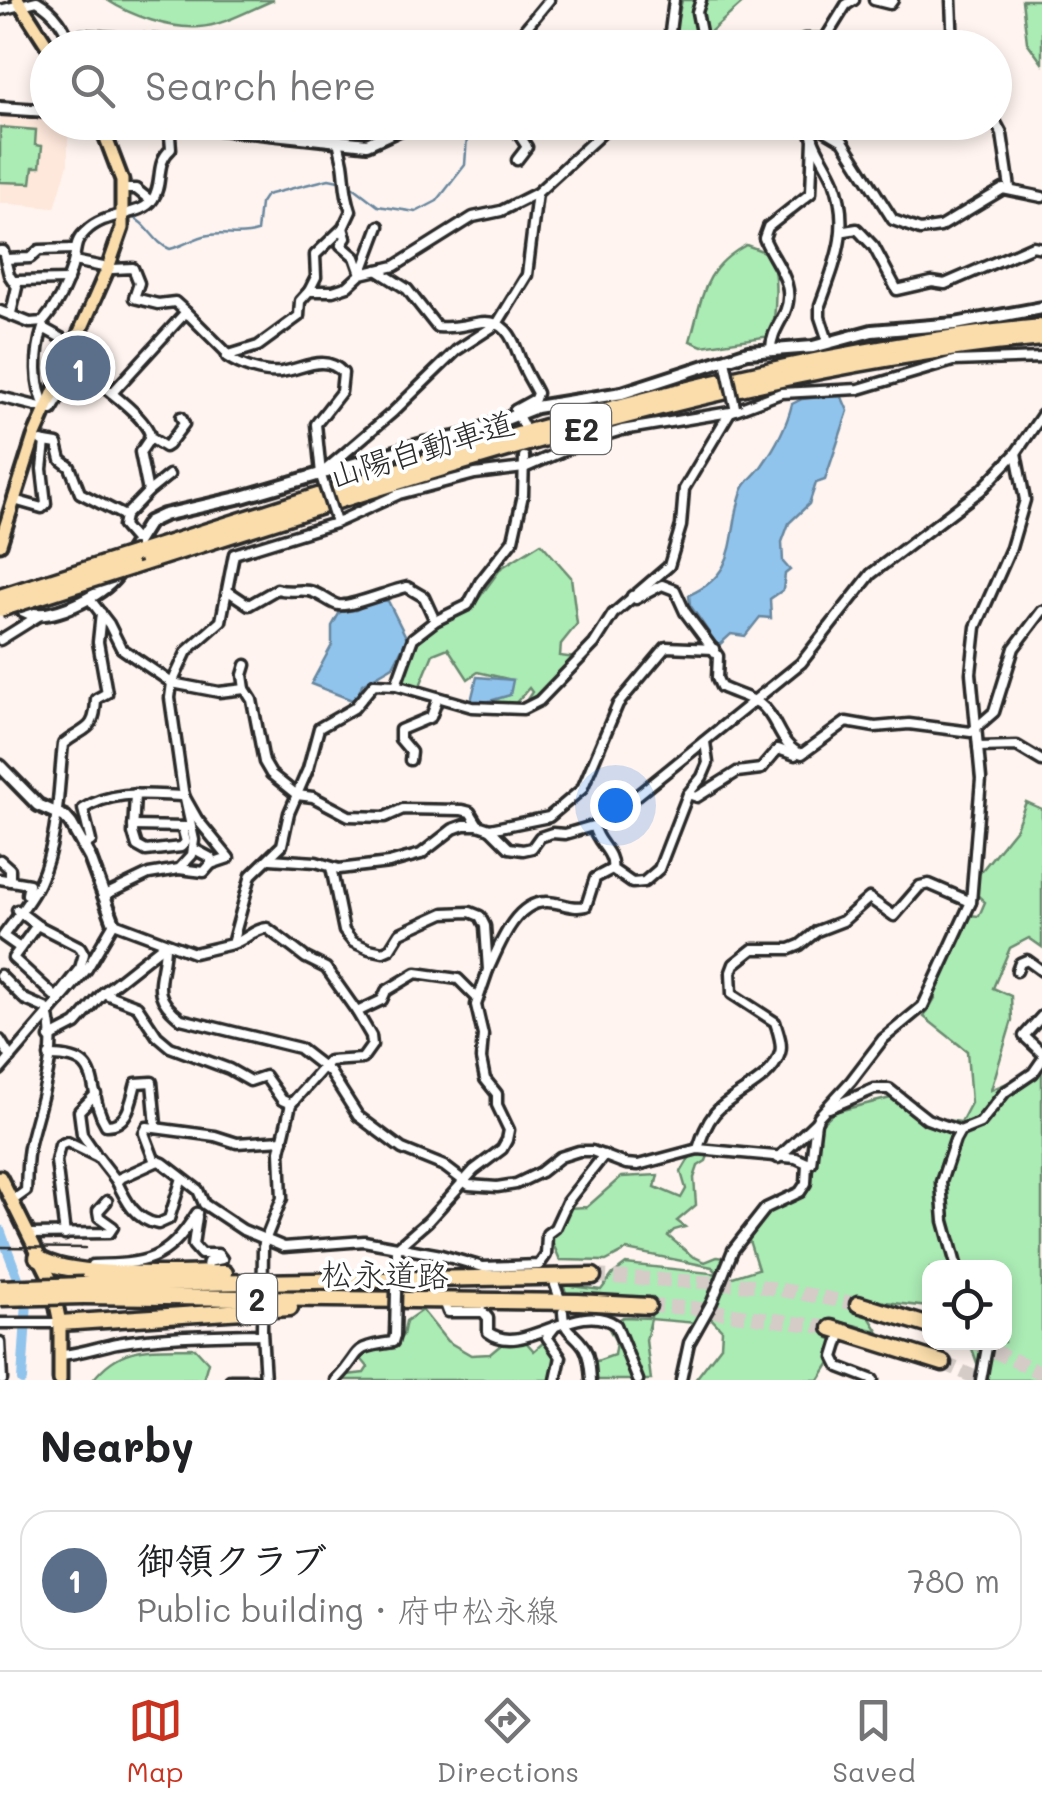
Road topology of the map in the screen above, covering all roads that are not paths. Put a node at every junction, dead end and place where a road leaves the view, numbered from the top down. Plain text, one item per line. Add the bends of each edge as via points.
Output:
1 (550, 0) edge
2 (674, 0) edge
3 (701, 0) edge
4 (854, 0) edge
5 (874, 0) edge
6 (893, 0) edge
7 (951, 0) edge
8 (19, 2) edge
9 (0, 10) edge
10 (38, 30) edge
11 (62, 30) edge
12 (525, 30) edge
13 (670, 30) edge
14 (700, 30) edge
15 (831, 30) edge
16 (952, 30) edge
17 (0, 108) edge
18 (30, 110) edge
19 (108, 140) edge
20 (172, 140) edge
21 (319, 140) edge
22 (376, 140) edge
23 (523, 140) edge
24 (595, 140) edge
25 (813, 140) edge
26 (814, 140) edge
27 (841, 140) edge
28 (1003, 140) edge
29 (336, 142) junction
30 (517, 160) dead end
31 (1010, 188) junction
32 (123, 189) junction
33 (537, 194) junction
34 (1042, 197) edge
35 (151, 200) junction
36 (124, 212) junction
37 (379, 226) dead end
38 (342, 228) junction
39 (845, 230) junction
40 (74, 248) junction
41 (1042, 248) edge
42 (3, 255) edge
43 (74, 261) junction
44 (108, 268) junction
45 (377, 270) junction
46 (361, 274) junction
47 (68, 280) junction
48 (16, 282) junction
49 (309, 291) junction
50 (1042, 308) edge
51 (0, 311) edge
52 (186, 312) junction
53 (11, 314) junction
54 (497, 324) junction
55 (42, 326) junction
56 (1042, 327) edge
57 (827, 338) dead end
58 (1042, 338) edge
59 (74, 345) junction
60 (771, 350) junction
61 (229, 355) junction
62 (1042, 358) edge
63 (725, 362) junction
64 (836, 378) dead end
65 (837, 392) junction
66 (112, 393) junction
67 (0, 397) edge
68 (46, 407) junction
69 (734, 409) junction
70 (1042, 415) edge
71 (181, 417) dead end
72 (519, 421) junction
73 (66, 432) dead end
74 (150, 437) junction
75 (40, 440) junction
76 (57, 444) junction
77 (1016, 453) junction
78 (524, 456) dead end
79 (524, 468) junction
80 (169, 475) dead end
81 (322, 476) junction
82 (148, 492) junction
83 (14, 500) junction
84 (125, 516) junction
85 (335, 521) junction
86 (0, 544) edge
87 (135, 554) junction
88 (228, 591) junction
89 (0, 595) edge
90 (632, 596) junction
91 (89, 598) junction
92 (0, 609) edge
93 (1042, 611) edge
94 (101, 613) junction
95 (40, 615) junction
96 (435, 622) junction
97 (0, 640) edge
98 (714, 649) junction
99 (246, 665) dead end
100 (172, 683) junction
101 (396, 685) junction
102 (245, 689) junction
103 (438, 698) junction
104 (755, 703) junction
105 (976, 728) junction
106 (705, 742) junction
107 (978, 747) junction
108 (798, 754) junction
109 (410, 760) dead end
110 (1042, 761) edge
111 (0, 766) edge
112 (135, 794) junction
113 (688, 794) junction
114 (296, 795) junction
115 (184, 796) junction
116 (56, 814) junction
117 (478, 825) junction
118 (133, 826) junction
119 (185, 828) junction
120 (594, 828) junction
121 (490, 829) junction
122 (83, 846) junction
123 (194, 850) junction
124 (146, 851) junction
125 (270, 859) junction
126 (0, 860) edge
127 (210, 864) junction
128 (331, 867) junction
129 (178, 869) junction
130 (612, 869) junction
131 (149, 874) junction
132 (5, 880) edge
133 (103, 896) junction
134 (971, 902) junction
135 (20, 912) junction
136 (114, 923) junction
137 (37, 924) junction
138 (165, 944) junction
139 (232, 944) junction
140 (20, 948) junction
141 (488, 970) junction
142 (1017, 971) dead end
143 (1042, 971) edge
144 (0, 975) edge
145 (103, 993) junction
146 (477, 998) junction
147 (60, 1001) junction
148 (357, 1012) junction
149 (49, 1014) junction
150 (1040, 1024) edge
151 (49, 1038) junction
152 (0, 1040) edge
153 (49, 1056) junction
154 (1042, 1057) edge
155 (11, 1058) junction
156 (323, 1066) junction
157 (0, 1070) edge
158 (96, 1094) junction
159 (291, 1104) junction
160 (825, 1110) junction
161 (816, 1122) junction
162 (156, 1126) junction
163 (960, 1131) junction
164 (283, 1140) junction
165 (698, 1150) junction
166 (604, 1156) junction
167 (98, 1157) junction
168 (778, 1158) junction
169 (156, 1162) junction
170 (807, 1163) junction
171 (0, 1178) edge
172 (182, 1178) junction
173 (116, 1180) junction
174 (464, 1182) junction
175 (12, 1201) junction
176 (107, 1201) dead end
177 (204, 1204) junction
178 (198, 1213) junction
179 (26, 1234) junction
180 (65, 1234) junction
181 (264, 1244) junction
182 (397, 1249) junction
183 (37, 1257) joint
184 (955, 1260) edge
185 (91, 1270) junction
186 (208, 1271) junction
187 (484, 1272) junction
188 (56, 1273) junction
189 (593, 1276) tunnel mouth
190 (376, 1279) junction
191 (555, 1285) dead end
192 (0, 1288) edge
193 (83, 1291) junction
194 (0, 1298) edge
195 (560, 1299) dead end
196 (438, 1301) junction
197 (858, 1304) tunnel mouth
198 (648, 1306) tunnel mouth
199 (563, 1312) dead end
200 (564, 1322) junction
201 (3, 1323) edge
202 (55, 1323) junction
203 (922, 1324) edge
204 (837, 1330) joint
205 (261, 1332) junction
206 (0, 1342) edge
207 (987, 1350) edge
208 (62, 1355) junction
209 (943, 1362) tunnel mouth
210 (1, 1364) edge
211 (2, 1380) edge
212 (60, 1380) edge
213 (230, 1380) edge
214 (254, 1380) edge
215 (265, 1380) edge
216 (336, 1380) edge
217 (556, 1380) edge
218 (592, 1380) edge
219 (638, 1380) edge
220 (682, 1380) edge
221 (873, 1380) edge
222 (981, 1380) edge

1 - 12 street
2 - 13 street
3 - 14 street
4 - 15 street
5 - 6 street
7 - 16 street
8 - 9 street
8 - 10 main road
8 - 11 street via 48,8
17 - 18 street
19 - 32 main road
20 - 35 street
21 - 29 street
22 - 29 street
23 - 30 street via 527,146
24 - 33 street
25 - 60 street via 811,193 768,226 764,238 789,285
26 - 39 street via 835,184
27 - 31 street via 893,220 920,230 940,227
28 - 31 street
29 - 38 street via 351,211
31 - 34 street
32 - 35 street
32 - 36 main road
33 - 45 street via 474,218
33 - 54 street via 527,275
35 - 36 street via 144,209
36 - 40 street via 92,225
36 - 44 main road
37 - 46 street
38 - 46 street via 341,245
38 - 49 street via 315,255
39 - 41 street via 857,229 874,247 896,290 945,284 1033,246
39 - 57 street via 820,305
40 - 42 street via 39,250 30,258
40 - 43 street
42 - 48 street
43 - 44 street
43 - 47 street
44 - 52 street via 132,268 139,283 134,298 175,302
44 - 59 main road
45 - 46 street
45 - 54 street via 407,289 436,326
46 - 49 street via 333,291
47 - 48 street
47 - 55 street
48 - 53 street
49 - 61 street via 299,316 258,346
50 - 60 street
51 - 53 street
52 - 61 street
52 - 66 street
53 - 55 street
54 - 72 street via 514,336 537,392 515,410
54 - 81 street via 457,350
55 - 59 street
55 - 68 street via 37,376
56 - 87 highway, 山陽自動車道 / E2 via 836,358 651,399
58 - 87 highway, 山陽自動車道 / E2 via 902,356 672,405
59 - 68 main road
60 - 63 street
61 - 81 street via 251,369 278,372 320,362 343,373 341,392 316,424
62 - 65 street via 952,361
63 - 69 street, bridge
63 - 72 street via 622,393 536,407
64 - 65 street
65 - 69 street via 781,393
66 - 68 street via 84,378 65,388 52,410
66 - 74 street
67 - 68 street
68 - 75 main road
69 - 79 street via 622,430
69 - 90 street via 684,488 669,566
70 - 77 street
71 - 74 street via 184,424 165,447
72 - 81 street
73 - 76 street
74 - 82 street via 140,452
75 - 76 street
75 - 83 main road
75 - 83 street via 46,504
76 - 84 street via 80,493
77 - 104 street via 981,490 871,574 813,650
77 - 105 street via 1026,500 976,627
78 - 79 street
79 - 85 street via 414,490
79 - 96 street via 514,540 468,606
80 - 82 street
81 - 85 street, bridge
81 - 87 street via 164,515 149,522
82 - 84 street
83 - 86 main road
84 - 87 street
85 - 88 street via 234,554
87 - 89 highway, 山陽自動車道 / E2, bridge
87 - 91 street
87 - 92 highway, 山陽自動車道 / E2, bridge
88 - 96 street via 249,604 277,588 350,606 408,587 424,597
88 - 100 street via 220,621 187,651
89 - 95 street
90 - 98 street via 669,586
90 - 103 street via 531,707 472,707
91 - 94 street
91 - 95 street
93 - 105 street via 1014,648 994,712
94 - 100 street via 121,648
94 - 116 street via 98,642 107,693 96,699 90,728 62,744
95 - 97 street
96 - 101 street via 413,638
98 - 104 street via 721,687
98 - 121 street via 666,647 618,704 582,790 539,822
99 - 102 street
100 - 102 street via 219,692
100 - 115 street
101 - 103 street
101 - 114 street via 374,684 354,708 319,728
102 - 114 street via 264,762
103 - 109 street via 431,717 400,730
104 - 106 street
104 - 108 street
105 - 107 street
105 - 108 street via 846,722
106 - 113 street via 708,763
106 - 120 street
107 - 110 street via 1017,746
107 - 134 street
108 - 113 street via 778,749 760,769 737,772 697,797
111 - 116 street
112 - 115 street
112 - 118 street
112 - 122 street via 84,809 91,840
113 - 130 street via 652,878 632,883
114 - 117 street via 349,816 462,810
114 - 125 street via 282,845
115 - 119 street
115 - 127 street via 229,858
116 - 122 street via 71,824
116 - 135 street via 39,882
117 - 121 street
117 - 128 street via 453,828 421,854
118 - 119 street
118 - 124 street
119 - 123 street
119 - 124 street via 181,847
120 - 121 street via 552,833 523,850 509,848
120 - 130 street
122 - 133 street
123 - 127 street via 211,858
123 - 129 street
124 - 131 street
125 - 128 street
125 - 139 street via 251,876
126 - 132 street via 10,869
127 - 129 street via 204,872
128 - 141 street via 344,931 353,942 382,952 400,934 444,913 470,912 485,926
129 - 131 street
130 - 141 street via 595,878 586,906 539,902 517,917
131 - 133 street
132 - 135 street via 29,884
133 - 136 street
134 - 160 street via 923,1006 883,1039
134 - 165 street via 929,884 894,916 869,898 844,921 790,950 753,949 734,964 732,994 775,1022 782,1049 760,1079 716,1111
135 - 137 street
135 - 140 street via 3,936
136 - 138 street
136 - 147 street
137 - 140 street
137 - 147 street via 84,954
138 - 139 street via 194,952
138 - 145 street
138 - 156 street via 161,1000 180,1019 299,1048
139 - 148 street via 267,928 326,968
140 - 147 street via 13,958
141 - 146 street
142 - 143 street via 1027,960
144 - 149 street
145 - 151 street via 76,1024
145 - 159 street via 137,1006 170,1047 250,1081 265,1076
146 - 148 street via 458,979 416,973
146 - 174 street via 485,1079 509,1130 502,1149
147 - 149 street
148 - 156 street via 371,1036 370,1052
149 - 151 street
149 - 155 street
150 - 154 street via 1024,1036
151 - 153 street
152 - 155 street
153 - 158 street via 84,1062
153 - 175 street via 28,1148 26,1191
154 - 163 street via 980,1122
155 - 157 street
156 - 159 street
156 - 174 street via 358,1116
158 - 162 street via 100,1116 113,1126 126,1116 136,1083 152,1082
158 - 167 street via 80,1110 82,1134
159 - 164 street
160 - 161 street
160 - 163 street via 889,1089 928,1119
161 - 168 street
161 - 170 street
162 - 164 street via 237,1143
162 - 169 street via 144,1133
163 - 184 street via 940,1182
164 - 181 street via 282,1198
165 - 166 street via 638,1165
165 - 168 street
166 - 174 street via 579,1151 497,1188
166 - 187 street via 547,1234 541,1268
167 - 173 street
167 - 180 street via 60,1144
168 - 170 street
169 - 172 street
169 - 173 street
170 - 220 street via 800,1192 766,1208 733,1250 689,1343
171 - 175 main road
172 - 173 street via 169,1219 158,1224 140,1219
172 - 177 street
174 - 182 street
175 - 179 main road
176 - 180 street via 98,1210 113,1227 109,1233
177 - 178 street
177 - 181 street
178 - 185 street via 157,1257
178 - 186 street via 193,1246 222,1260 208,1262
179 - 180 street
179 - 183 main road
181 - 182 street via 364,1241
181 - 205 street, bridge
182 - 187 street via 441,1255
182 - 216 street, bridge via 394,1342 354,1352
183 - 188 highway
185 - 186 highway
185 - 188 highway
186 - 190 highway
187 - 189 highway, 松永道路 / 2
187 - 190 highway, 松永道路 / 2
188 - 202 main road
190 - 193 highway, 松永道路 / 2
191 - 195 street
192 - 193 highway, 松永道路 / 2, bridge
193 - 194 highway, 松永道路 / 2, bridge
193 - 196 highway, 松永道路 / 2
196 - 198 highway, 松永道路 / 2
196 - 200 street via 448,1312 483,1312 496,1338 534,1336
196 - 202 highway
197 - 203 highway
199 - 200 street
200 - 217 street via 547,1338 561,1357
200 - 218 street via 589,1358
200 - 219 street via 616,1325
201 - 202 street
202 - 208 main road
204 - 209 highway
204 - 221 street via 838,1367
205 - 208 street
205 - 215 street
206 - 210 street
207 - 222 street
208 - 212 main road
210 - 211 street
213 - 214 street

